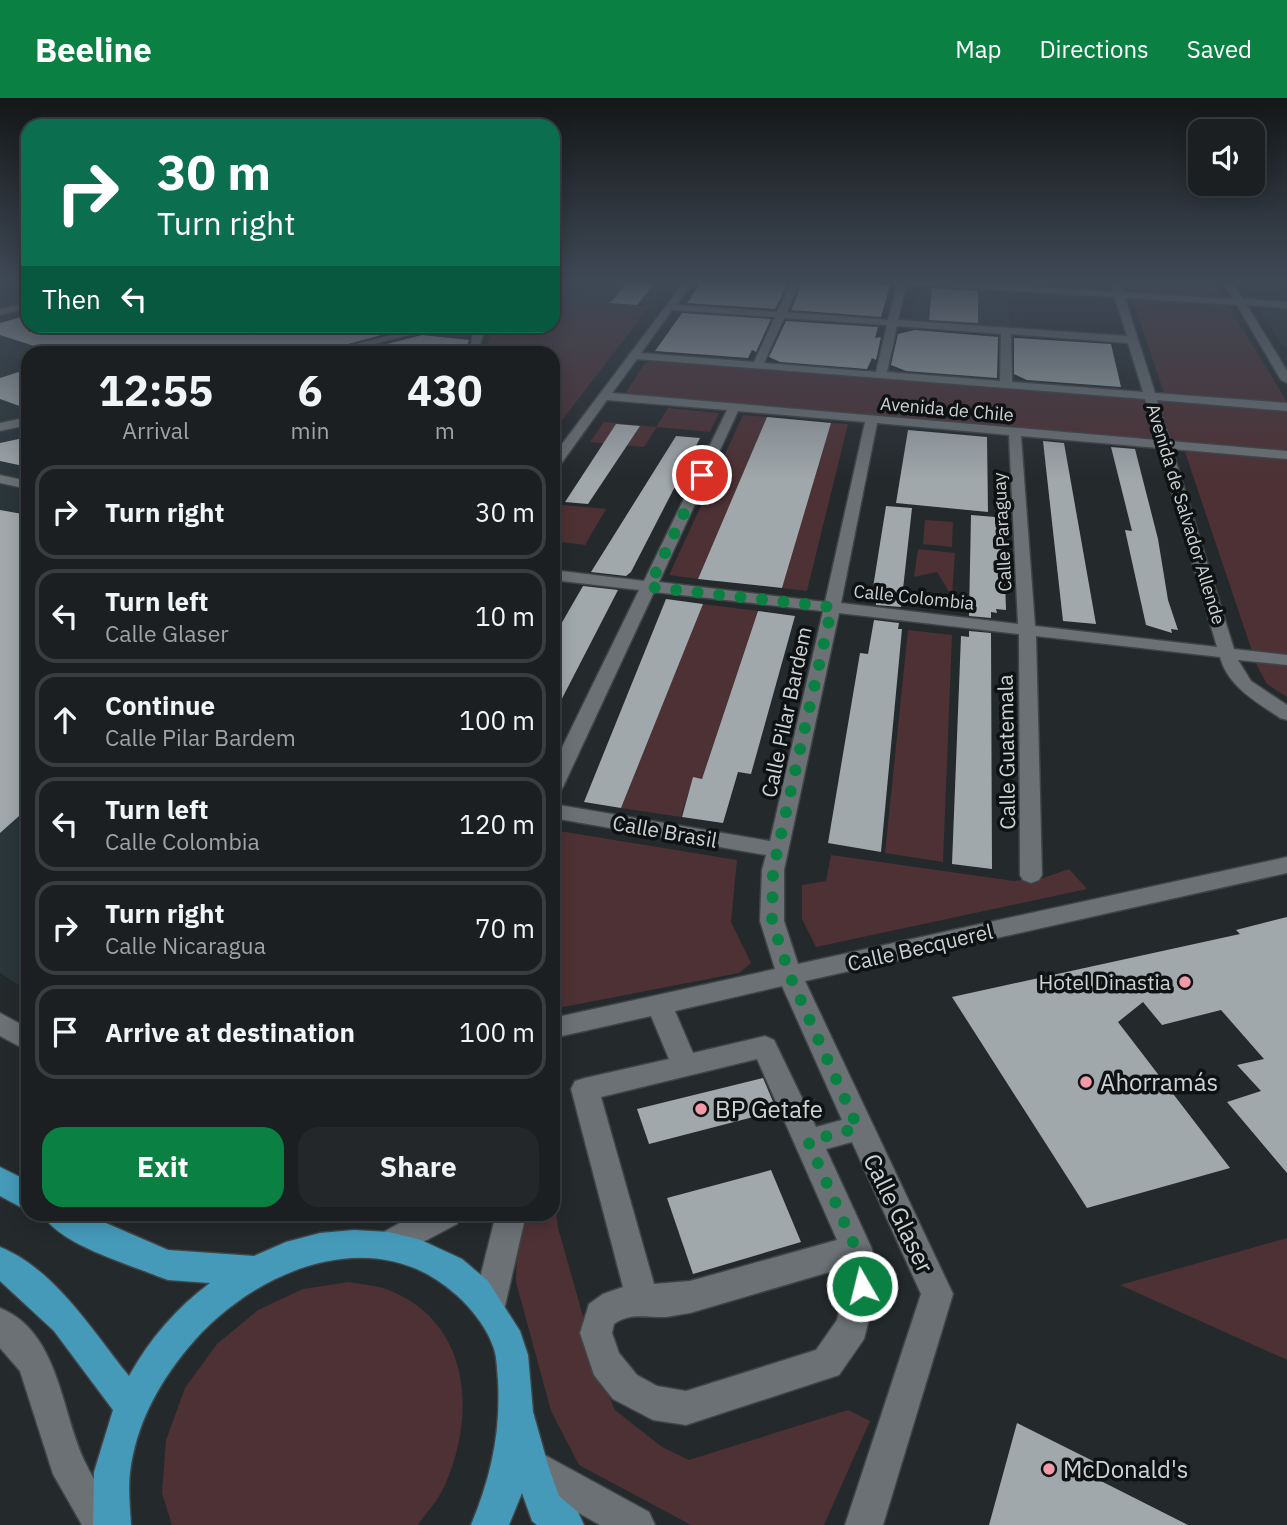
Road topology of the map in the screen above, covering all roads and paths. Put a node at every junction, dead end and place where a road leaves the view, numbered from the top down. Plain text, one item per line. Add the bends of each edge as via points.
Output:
1 (640, 348) edge
2 (766, 348) edge
3 (887, 348) edge
4 (1006, 348) edge
5 (1135, 348) edge
6 (1269, 350) joint
7 (1287, 351) edge
8 (634, 356) junction
9 (758, 366) junction
10 (881, 375) junction
11 (1287, 380) edge
12 (1006, 385) junction
13 (604, 396) junction
14 (1150, 396) junction
15 (1287, 407) edge
16 (734, 408) junction
17 (872, 421) junction
18 (21, 422) edge
19 (0, 427) edge
20 (1015, 432) junction
21 (1164, 444) junction
22 (1287, 455) edge
23 (560, 456) edge
24 (0, 479) edge
25 (21, 484) edge
26 (560, 576) edge
27 (649, 587) junction
28 (832, 607) junction
29 (1027, 629) junction
30 (1229, 653) junction
31 (1287, 660) edge
32 (1287, 714) edge
33 (560, 772) edge
34 (560, 812) edge
35 (781, 838) junction
36 (1287, 865) edge
37 (1031, 875) dead end
38 (790, 976) junction
39 (660, 1006) junction
40 (0, 1023) edge
41 (560, 1027) edge
42 (21, 1036) edge
43 (685, 1066) junction
44 (858, 1128) junction
45 (808, 1141) junction
46 (0, 1180) edge
47 (21, 1193) edge
48 (69, 1221) edge
49 (433, 1221) edge
50 (509, 1221) edge
51 (389, 1245) junction
52 (856, 1249) junction
53 (0, 1262) edge
54 (255, 1271) junction
55 (642, 1299) junction
56 (489, 1306) junction
57 (0, 1324) edge
58 (132, 1406) junction
59 (519, 1412) junction
60 (530, 1465) junction
61 (103, 1525) edge
62 (113, 1525) edge
63 (490, 1525) edge
64 (565, 1525) edge
65 (636, 1525) edge
66 (864, 1525) edge

1 - 8 street
2 - 9 street
3 - 10 street
4 - 12 street
5 - 14 street, Avenida de Salvador Allende
6 - 7 street
6 - 11 street
8 - 9 street, Avenida de Chile
8 - 13 street
9 - 10 street, Avenida de Chile
10 - 12 street, Avenida de Chile
12 - 14 street, Avenida de Chile
13 - 16 street, Avenida de Chile
13 - 23 street
14 - 15 street, Avenida de Chile
14 - 21 street, Avenida de Salvador Allende
16 - 17 street, Avenida de Chile
16 - 27 street
17 - 20 street, Avenida de Chile
17 - 28 street, Calle Pilar Bardem
18 - 19 street
20 - 21 street, Avenida de Chile
20 - 29 street, Calle Paraguay
21 - 22 street, Avenida de Chile
21 - 30 street, Avenida de Salvador Allende
24 - 25 street
26 - 27 street, Calle Colombia
27 - 28 street, Calle Colombia
27 - 33 street
28 - 29 street, Calle Colombia
28 - 35 street, Calle Pilar Bardem
29 - 30 street, Calle Colombia
29 - 37 street, Calle Guatemala
30 - 31 street, Avenida de Salvador Allende
30 - 32 street, Avenida de Salvador Allende via 1231,666 1245,685
34 - 35 street, Calle Brasil
35 - 38 street, Calle Glaser via 773,870 772,921
36 - 38 street, Calle Becquerel
38 - 39 street, Calle Becquerel
38 - 44 street, Calle Glaser
39 - 41 street, Calle Becquerel
39 - 43 street
40 - 42 street
43 - 45 street via 765,1047
43 - 55 street via 585,1089
44 - 45 street
44 - 66 street, Calle Glaser via 937,1294
45 - 52 street
46 - 47 highway
48 - 54 highway via 167,1265
49 - 51 street
50 - 56 street
51 - 54 highway via 346,1243 300,1252
51 - 56 highway via 428,1256 462,1277
52 - 55 street via 690,1297
52 - 55 street via 862,1286 852,1327 827,1363 686,1408 653,1403 625,1387 606,1363 596,1333 600,1315
53 - 58 highway via 34,1288 65,1321 107,1380
54 - 58 highway via 206,1305 164,1351
56 - 59 highway via 510,1348
57 - 61 street via 34,1361 71,1474
58 - 62 highway via 112,1473
59 - 60 highway
59 - 63 highway via 502,1504
60 - 64 highway via 545,1508
60 - 65 street

